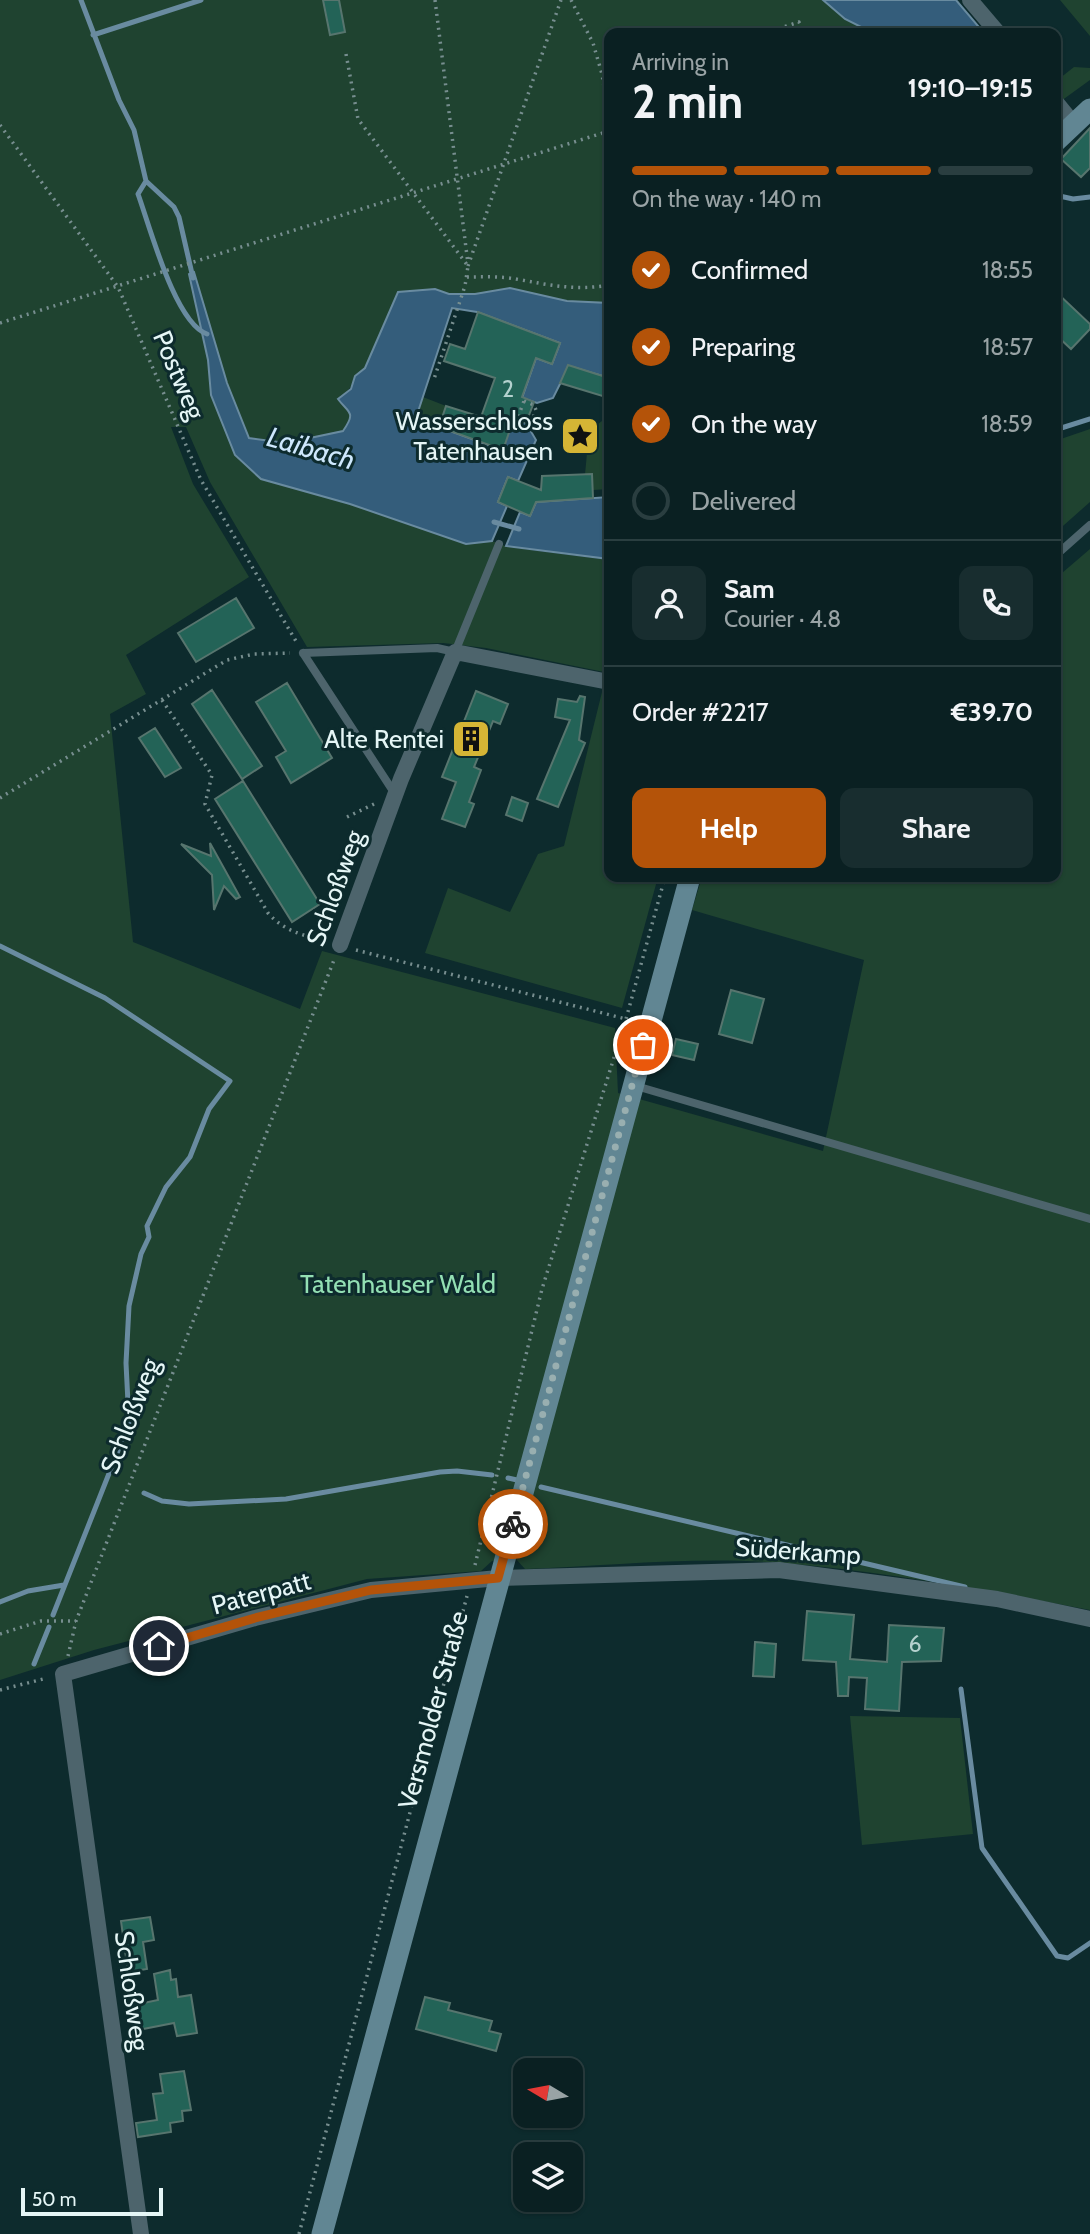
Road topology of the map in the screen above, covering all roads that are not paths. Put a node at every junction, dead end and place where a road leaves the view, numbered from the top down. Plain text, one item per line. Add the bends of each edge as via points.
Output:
1 (970, 0) edge
2 (994, 28) edge
3 (1061, 108) edge
4 (1090, 109) edge
5 (1073, 122) junction
6 (1061, 135) edge
7 (1090, 525) edge
8 (499, 544) dead end
9 (1061, 551) edge
10 (455, 652) junction
11 (604, 681) edge
12 (395, 794) junction
13 (689, 882) edge
14 (340, 946) road end
15 (632, 1085) junction
16 (1090, 1219) edge
17 (498, 1578) junction
18 (1090, 1619) edge
19 (63, 1674) joint
20 (141, 2234) edge
21 (322, 2234) edge

1 - 2 street
3 - 5 street
4 - 5 main road
5 - 6 main road
7 - 9 lane
8 - 10 lane, Schloßweg
10 - 11 street
10 - 12 street, Schloßweg
10 - 12 lane via 437,648 303,653
12 - 14 street, Schloßweg
13 - 15 main road, Versmolder Straße
15 - 16 lane
15 - 17 main road, Versmolder Straße
17 - 18 street, Süderkamp via 779,1570 997,1599
17 - 19 street, Paterpatt via 371,1590 255,1618
17 - 21 main road, Versmolder Straße
19 - 20 street, Schloßweg

